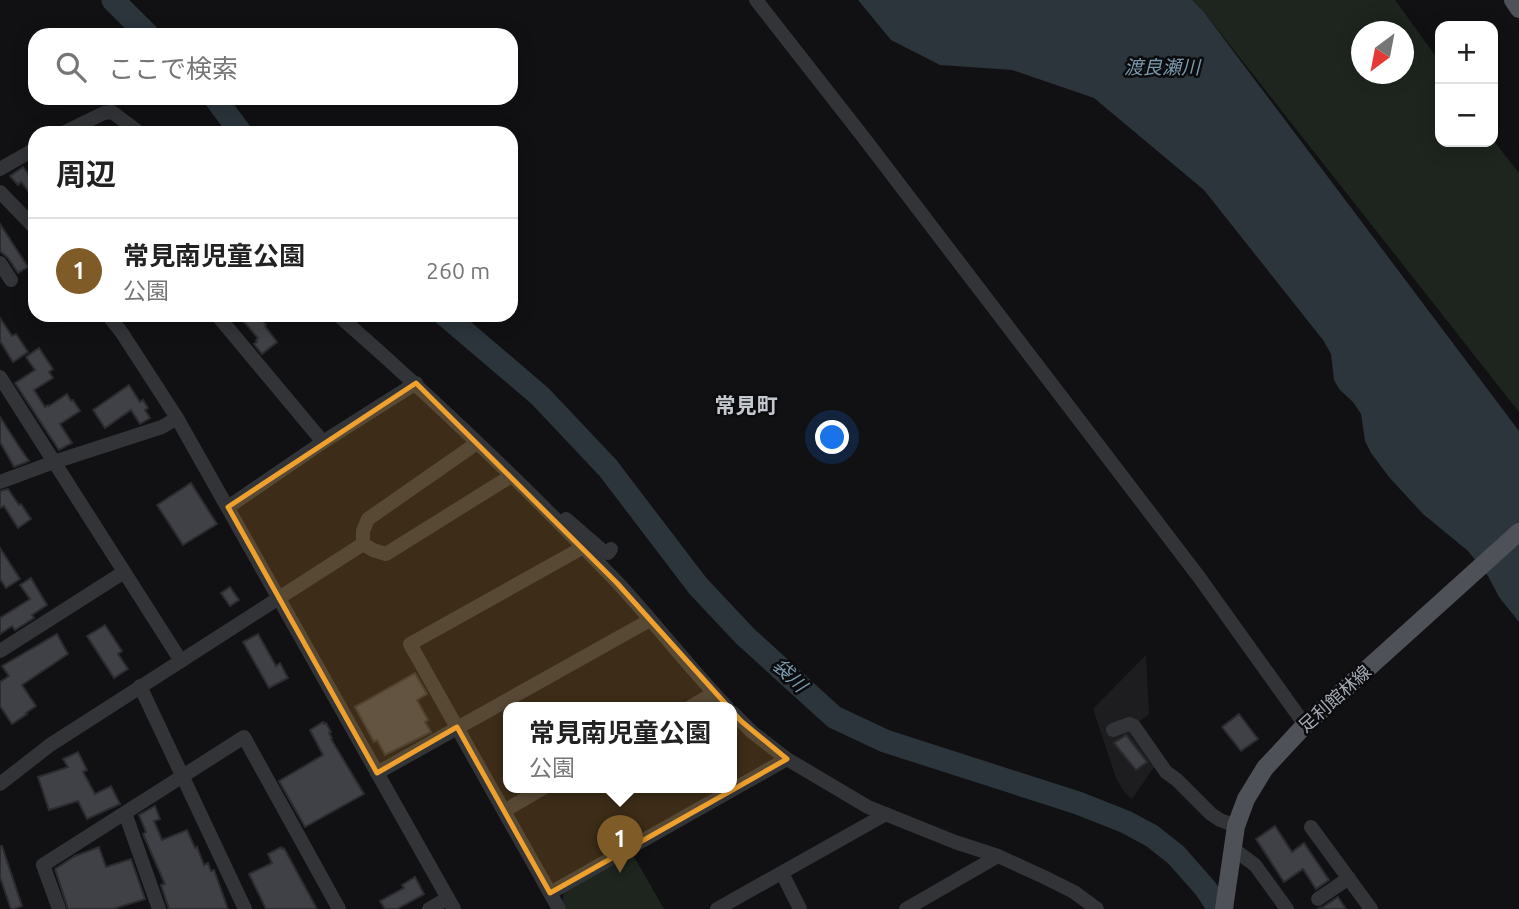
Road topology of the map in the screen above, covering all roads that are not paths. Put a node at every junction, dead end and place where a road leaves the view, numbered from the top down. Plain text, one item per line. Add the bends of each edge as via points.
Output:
1 (756, 0) edge
2 (1513, 0) edge
3 (1519, 9) edge
4 (77, 126) edge
5 (130, 126) edge
6 (28, 153) edge
7 (0, 169) edge
8 (0, 192) edge
9 (28, 221) edge
10 (0, 263) edge
11 (11, 280) dead end
12 (113, 322) edge
13 (223, 322) edge
14 (346, 322) edge
15 (0, 377) edge
16 (416, 383) junction
17 (177, 418) junction
18 (323, 442) junction
19 (477, 443) junction
20 (54, 462) junction
21 (511, 476) junction
22 (0, 482) edge
23 (530, 495) junction
24 (228, 507) junction
25 (1519, 532) edge
26 (363, 544) junction
27 (582, 548) junction
28 (611, 549) dead end
29 (124, 572) junction
30 (278, 598) junction
31 (650, 620) junction
32 (0, 652) edge
33 (181, 661) junction
34 (140, 687) junction
35 (714, 693) junction
36 (699, 702) edge
37 (722, 702) edge
38 (737, 717) edge
39 (1311, 721) junction
40 (457, 727) junction
41 (1113, 730) dead end
42 (787, 759) junction
43 (377, 773) junction
44 (182, 777) junction
45 (0, 784) edge
46 (737, 787) edge
47 (534, 793) edge
48 (727, 793) edge
49 (503, 811) junction
50 (125, 813) junction
51 (886, 814) junction
52 (1236, 826) junction
53 (1311, 827) dead end
54 (1232, 850) junction
55 (998, 856) junction
56 (782, 873) junction
57 (1349, 878) junction
58 (550, 893) junction
59 (1318, 899) dead end
60 (451, 904) edge
61 (1092, 908) edge
62 (59, 909) edge
63 (159, 909) edge
64 (245, 909) edge
65 (339, 909) edge
66 (429, 909) edge
67 (559, 909) edge
68 (717, 909) edge
69 (800, 909) edge
70 (906, 909) edge
71 (1224, 909) edge
72 (1287, 909) edge
73 (1371, 909) edge

1 - 39 street
2 - 3 main road
4 - 5 street via 104,113
6 - 7 street
8 - 9 street
10 - 11 street
12 - 17 street
13 - 18 street
14 - 16 street
15 - 20 street
16 - 18 street
16 - 19 street
17 - 20 street
17 - 24 street
18 - 24 street
19 - 21 street
19 - 26 street via 368,519
20 - 22 street
20 - 29 street
21 - 23 street
21 - 26 street via 386,554
23 - 27 street
23 - 28 street via 603,551
24 - 30 street
25 - 39 main road, 足利館林線
26 - 30 street
27 - 31 street
27 - 40 street via 410,644
29 - 32 street
29 - 33 street
30 - 33 street
30 - 43 street
31 - 35 street
31 - 40 street
33 - 34 street
34 - 44 street
34 - 45 street via 50,745
35 - 36 street
35 - 37 street
38 - 42 street
39 - 52 main road, 足利館林線 via 1256,781
40 - 43 street
40 - 49 street
41 - 52 street via 1134,726 1166,772 1211,814
42 - 46 street
42 - 51 street
43 - 60 street
44 - 50 street
44 - 64 street
44 - 65 street via 244,737
47 - 49 street
48 - 58 street
49 - 58 street
50 - 62 street via 43,865
50 - 63 street
51 - 55 street
51 - 56 street
52 - 54 main road, 足利館林線
53 - 57 street
54 - 71 main road, 足利館林線
54 - 72 street via 1255,865
55 - 61 street via 1060,884
55 - 70 street
56 - 68 street
56 - 69 street
57 - 59 street
57 - 73 street
58 - 67 street
60 - 66 street

